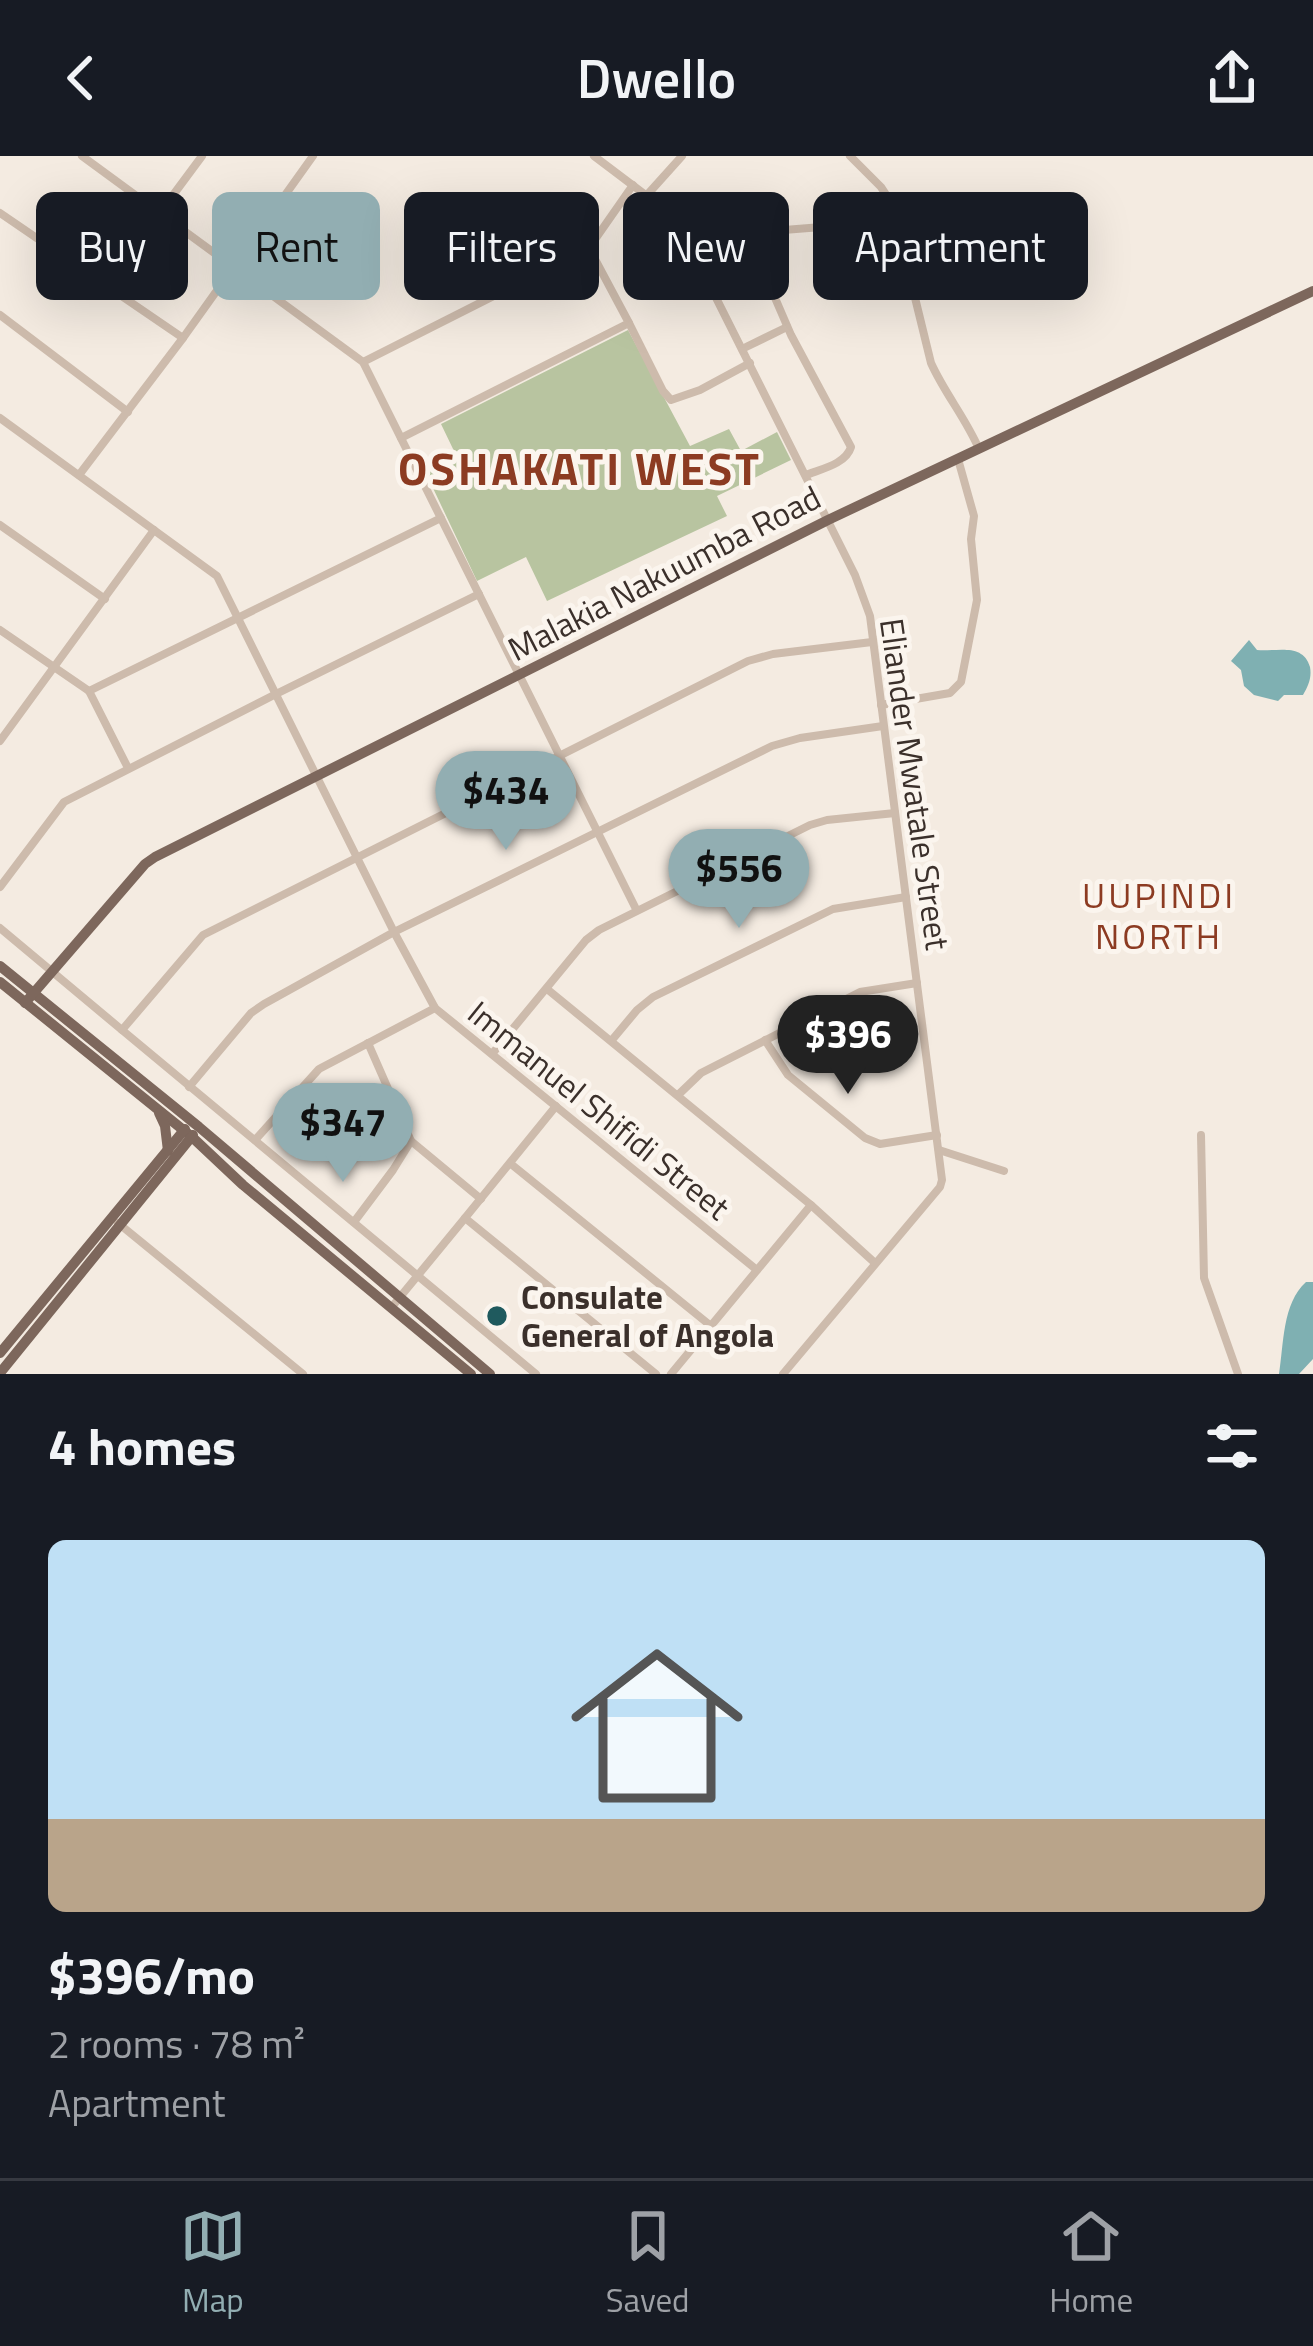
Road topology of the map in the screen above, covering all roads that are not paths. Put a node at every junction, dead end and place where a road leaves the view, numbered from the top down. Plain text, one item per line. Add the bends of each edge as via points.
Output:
1 (82, 156) edge
2 (202, 156) edge
3 (313, 156) edge
4 (594, 156) edge
5 (682, 156) edge
6 (850, 156) edge
7 (96, 160) edge
8 (633, 185) junction
9 (133, 192) edge
10 (175, 192) edge
11 (287, 192) edge
12 (643, 192) edge
13 (650, 192) edge
14 (885, 192) edge
15 (0, 213) edge
16 (599, 235) edge
17 (599, 265) edge
18 (1313, 292) edge
19 (212, 296) edge
20 (278, 300) edge
21 (486, 300) edge
22 (717, 300) edge
23 (775, 300) edge
24 (916, 300) edge
25 (0, 315) edge
26 (629, 322) junction
27 (787, 327) junction
28 (183, 338) junction
29 (742, 350) junction
30 (363, 362) junction
31 (749, 363) junction
32 (128, 412) junction
33 (0, 418) edge
34 (401, 439) junction
35 (979, 449) junction
36 (958, 459) junction
37 (79, 476) junction
38 (806, 476) junction
39 (441, 518) junction
40 (828, 520) junction
41 (0, 525) edge
42 (154, 530) junction
43 (479, 594) junction
44 (105, 599) junction
45 (239, 619) junction
46 (0, 630) edge
47 (872, 642) junction
48 (54, 669) junction
49 (520, 675) junction
50 (88, 691) junction
51 (276, 694) junction
52 (880, 705) junction
53 (883, 726) junction
54 (0, 740) edge
55 (560, 754) junction
56 (128, 768) junction
57 (317, 776) junction
58 (896, 813) junction
59 (599, 832) junction
60 (356, 856) junction
61 (0, 887) edge
62 (906, 897) junction
63 (636, 909) junction
64 (0, 928) edge
65 (394, 932) junction
66 (0, 966) edge
67 (51, 972) junction
68 (0, 982) edge
69 (917, 983) junction
70 (548, 989) junction
71 (30, 999) junction
72 (435, 1008) junction
73 (122, 1030) junction
74 (612, 1040) junction
75 (765, 1040) junction
76 (368, 1043) junction
77 (492, 1054) junction
78 (189, 1087) junction
79 (678, 1095) junction
80 (556, 1106) junction
81 (158, 1109) junction
82 (192, 1129) junction
83 (937, 1135) junction
84 (1202, 1135) dead end
85 (255, 1140) junction
86 (411, 1142) junction
87 (939, 1150) junction
88 (171, 1155) junction
89 (212, 1156) junction
90 (511, 1164) junction
91 (1004, 1171) dead end
92 (481, 1199) junction
93 (811, 1205) junction
94 (465, 1218) junction
95 (117, 1222) junction
96 (353, 1222) junction
97 (875, 1263) junction
98 (757, 1270) junction
99 (418, 1274) junction
100 (395, 1303) junction
101 (711, 1326) junction
102 (0, 1353) edge
103 (0, 1373) edge
104 (303, 1374) edge
105 (471, 1374) edge
106 (490, 1374) edge
107 (536, 1374) edge
108 (656, 1374) edge
109 (671, 1374) edge
110 (783, 1374) edge
111 (1238, 1374) edge

1 - 7 street
2 - 10 street
3 - 11 street
4 - 8 street, Eliander Mwatale Street
5 - 13 street
6 - 14 street
7 - 9 street
8 - 12 street, Eliander Mwatale Street
8 - 16 street
15 - 28 street
17 - 26 street
18 - 35 main road, Malakia Nakuumba Road
19 - 28 street
20 - 30 street
21 - 30 street
22 - 29 street, Eliander Mwatale Street
23 - 27 street
24 - 35 street via 931,363
25 - 32 street
26 - 31 street via 671,400
26 - 34 street
27 - 29 street
27 - 38 street via 851,447
28 - 32 street
29 - 31 street, Eliander Mwatale Street
30 - 34 street
31 - 38 street, Eliander Mwatale Street
32 - 37 street
33 - 37 street, Immanuel Shifidi Street
34 - 39 street
35 - 36 main road, Malakia Nakuumba Road
36 - 40 main road, Malakia Nakuumba Road
36 - 52 street via 974,516 977,600 961,682 950,694
37 - 42 street, Immanuel Shifidi Street
38 - 40 street, Eliander Mwatale Street
39 - 43 street
39 - 45 street
40 - 47 street, Eliander Mwatale Street via 867,603
40 - 49 main road, Malakia Nakuumba Road
41 - 44 street
42 - 44 street
42 - 45 street, Immanuel Shifidi Street via 217,576
43 - 49 street
43 - 51 street
44 - 48 street
45 - 50 street
45 - 51 street, Immanuel Shifidi Street
46 - 48 street
47 - 52 street, Eliander Mwatale Street
47 - 55 street via 761,656
48 - 50 street
48 - 54 street
49 - 55 street
49 - 57 main road, Malakia Nakuumba Road
50 - 56 street
51 - 56 street
51 - 57 street, Immanuel Shifidi Street
52 - 53 street, Eliander Mwatale Street
53 - 58 street, Eliander Mwatale Street
53 - 59 street via 784,741
55 - 59 street
55 - 60 street
56 - 61 street via 59,806
57 - 60 street, Immanuel Shifidi Street
57 - 67 main road, Malakia Nakuumba Road via 150,860
58 - 62 street, Eliander Mwatale Street
58 - 63 street via 810,825
59 - 63 street
59 - 65 street
60 - 65 street, Immanuel Shifidi Street
60 - 73 street via 196,940
62 - 69 street, Eliander Mwatale Street
62 - 74 street via 842,906 652,997
63 - 70 street via 592,934
64 - 67 street
65 - 72 street, Immanuel Shifidi Street
65 - 78 street via 256,1008
66 - 71 main road
67 - 71 main road, Malakia Nakuumba Road
67 - 73 street
68 - 71 main road
69 - 75 street via 860,992
69 - 83 street, Eliander Mwatale Street
70 - 74 street
70 - 77 street
71 - 81 main road
71 - 82 main road
72 - 76 street
72 - 77 street, Immanuel Shifidi Street
73 - 78 street
74 - 79 street
75 - 79 street via 701,1073
75 - 83 street via 788,1075 872,1142
76 - 85 street via 313,1074
76 - 86 street
77 - 80 street, Immanuel Shifidi Street
78 - 85 street
79 - 93 street
80 - 90 street
80 - 98 street, Immanuel Shifidi Street
81 - 82 main road
81 - 88 main road
82 - 88 main road
82 - 89 main road
82 - 100 main road
83 - 87 street, Eliander Mwatale Street
84 - 111 street via 1204,1278
85 - 96 street
86 - 92 street
86 - 96 street
87 - 91 street
87 - 97 street, Eliander Mwatale Street via 940,1187
88 - 89 main road
88 - 95 main road
89 - 100 main road
90 - 92 street
90 - 101 street
92 - 94 street
93 - 97 street
93 - 98 street
94 - 99 street
94 - 108 street
95 - 102 main road
95 - 103 main road
95 - 104 street
96 - 99 street
97 - 110 street, Eliander Mwatale Street
98 - 101 street
99 - 100 street
99 - 107 street
100 - 105 main road
100 - 106 main road
101 - 109 street

